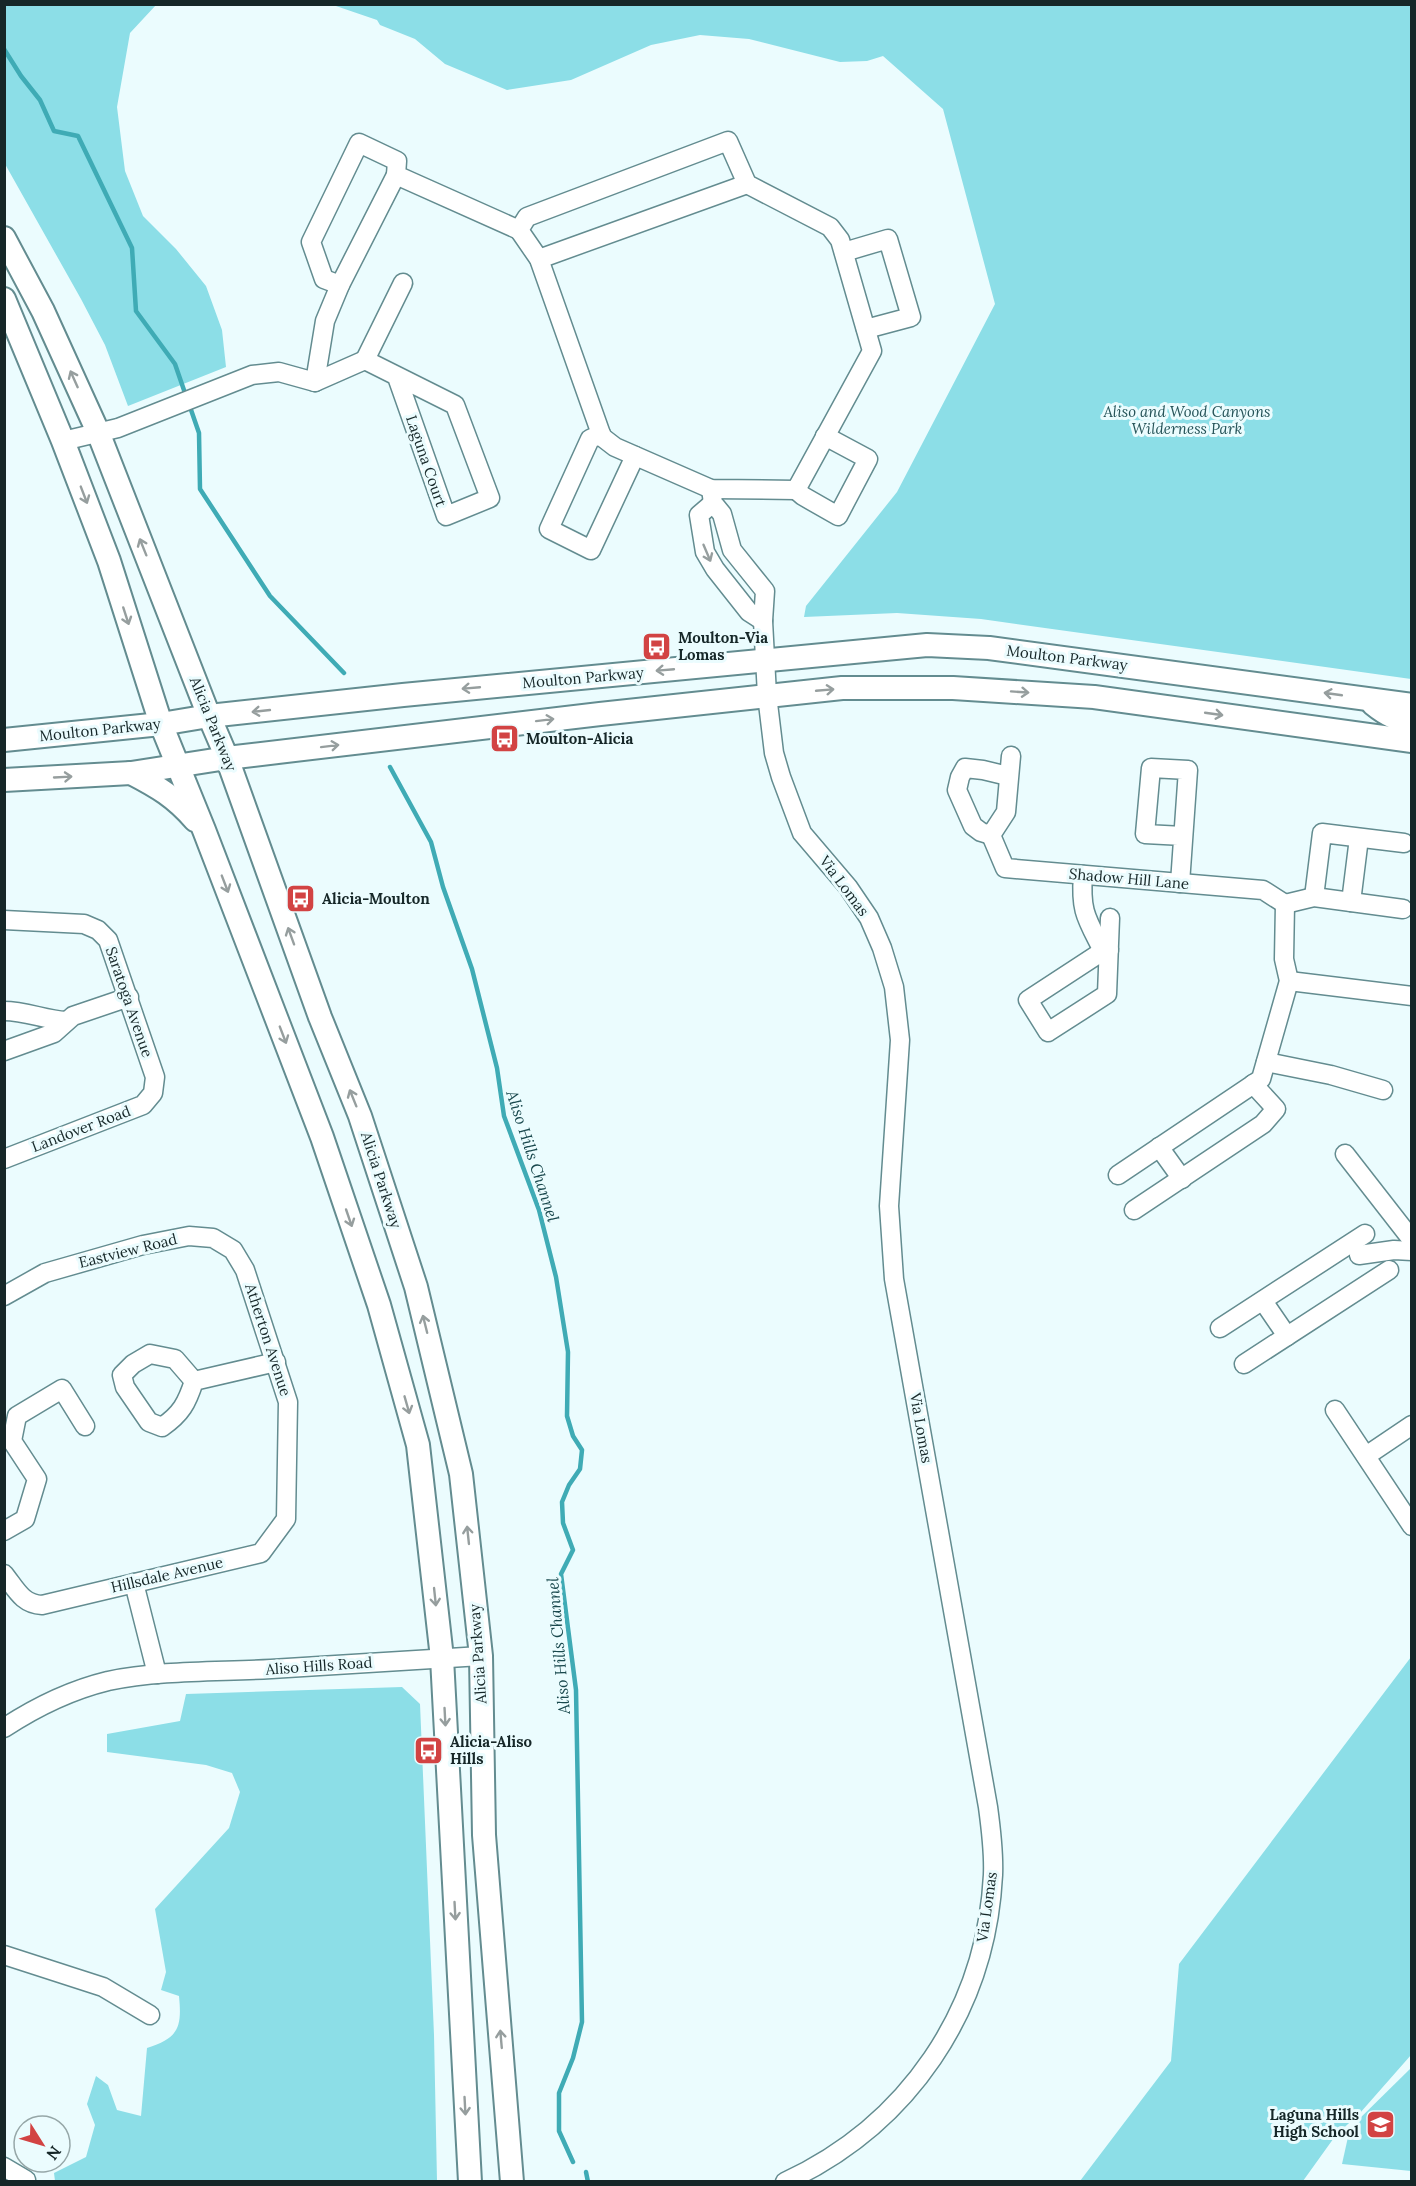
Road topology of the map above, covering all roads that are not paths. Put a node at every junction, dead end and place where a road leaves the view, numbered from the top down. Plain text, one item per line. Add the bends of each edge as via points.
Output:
1 (396, 175) junction
2 (747, 184) junction
3 (519, 230) junction
4 (4, 238) edge
5 (844, 252) junction
6 (539, 259) junction
7 (403, 284) dead end
8 (340, 285) junction
9 (4, 299) edge
10 (866, 329) junction
11 (364, 360) junction
12 (397, 377) junction
13 (315, 382) junction
14 (98, 432) junction
15 (601, 434) junction
16 (825, 436) junction
17 (63, 441) junction
18 (635, 456) junction
19 (796, 490) junction
20 (712, 496) junction
21 (763, 621) junction
22 (765, 660) junction
23 (767, 695) junction
24 (1366, 698) junction
25 (1412, 705) edge
26 (209, 716) junction
27 (1412, 722) edge
28 (161, 724) junction
29 (4, 740) edge
30 (1412, 741) edge
31 (1011, 756) dead end
32 (227, 758) junction
33 (178, 765) junction
34 (131, 773) junction
35 (1008, 776) junction
36 (4, 780) edge
37 (204, 830) junction
38 (991, 835) junction
39 (1183, 836) dead end
40 (1359, 838) junction
41 (1404, 843) dead end
42 (1083, 875) junction
43 (1180, 883) junction
44 (1314, 897) junction
45 (1351, 902) junction
46 (1285, 904) junction
47 (1403, 909) dead end
48 (1110, 918) dead end
49 (4, 920) edge
50 (1106, 950) junction
51 (1289, 981) junction
52 (1412, 996) edge
53 (129, 997) junction
54 (4, 1011) edge
55 (66, 1021) junction
56 (4, 1051) edge
57 (1266, 1062) junction
58 (1253, 1084) junction
59 (1383, 1090) dead end
60 (153, 1093) joint
61 (1159, 1148) junction
62 (1345, 1154) dead end
63 (4, 1159) edge
64 (1118, 1175) dead end
65 (1182, 1179) junction
66 (1134, 1210) dead end
67 (1412, 1240) edge
68 (1358, 1244) junction
69 (1412, 1251) edge
70 (245, 1270) joint
71 (1389, 1270) dead end
72 (1369, 1283) junction
73 (4, 1296) edge
74 (1263, 1300) junction
75 (1220, 1328) dead end
76 (1287, 1336) junction
77 (276, 1362) junction
78 (1244, 1364) dead end
79 (194, 1381) dead end
80 (1335, 1410) dead end
81 (1412, 1425) edge
82 (85, 1426) dead end
83 (1366, 1456) junction
84 (286, 1519) joint
85 (1412, 1526) edge
86 (4, 1531) edge
87 (4, 1574) edge
88 (134, 1583) junction
89 (481, 1656) junction
90 (442, 1658) junction
91 (157, 1674) junction
92 (4, 1728) edge
93 (4, 1955) edge
94 (150, 2015) dead end
95 (4, 2167) edge
96 (26, 2180) edge
97 (470, 2181) edge
98 (512, 2181) edge
99 (785, 2181) edge

1 - 3 street
1 - 8 street
1 - 8 street via 397,160 359,143 311,242 324,279
2 - 3 street via 729,141 527,216
2 - 5 street via 830,227
2 - 6 street
3 - 6 street
14 -> 4 main road, Alicia Parkway via 44,311
5 - 10 street
5 - 10 street via 888,239 911,317
6 - 15 street
7 - 11 street
8 - 13 street via 325,321
9 - 17 main road
10 - 16 street via 872,351
11 - 12 street, Laguna Court
11 - 13 street
12 - 12 street, Laguna Court via 446,516 490,498 455,405
13 - 14 street via 279,372 248,376 118,428
14 - 17 street
26 -> 14 main road, Alicia Parkway
15 - 18 street via 615,447
15 - 18 street via 590,440 549,529 591,550
16 - 19 street
16 - 19 street via 868,459 837,516
17 -> 28 main road via 109,561
18 - 20 street
19 - 20 street
20 - 21 street, Via Lomas via 722,514 732,550 765,591
20 -> 21 street via 699,515 705,552 749,612
21 - 22 street, Via Lomas
22 - 23 street, Via Lomas
24 -> 22 main road, Moulton Parkway via 989,648 927,645
22 -> 26 main road, Moulton Parkway
23 -> 30 main road via 894,687 1094,697
32 -> 23 main road
23 - 99 street, Via Lomas via 774,753 802,833 868,918 894,987 900,1040 890,1245 993,1849 986,1936 963,2002 942,2044 913,2085 875,2125 825,2162
24 - 25 main road, Moulton Parkway
24 - 27 main road via 1385,713
26 - 28 main road, Moulton Parkway
26 - 32 main road, Alicia Parkway
28 - 29 main road, Moulton Parkway
28 - 33 main road
31 - 35 street
32 - 33 main road
89 -> 32 main road, Alicia Parkway via 461,1474 416,1287 360,1116 320,1017
33 - 34 main road
33 - 37 main road
36 -> 34 main road
34 - 37 main road via 164,789
35 - 38 street via 1006,812
35 - 38 street, Shadow Hill Lane via 965,768 960,777 957,790 973,826
37 -> 90 main road via 322,1137 379,1305 418,1445
38 - 42 street, Shadow Hill Lane via 1005,868
39 - 43 street
40 - 41 street
40 - 44 street via 1322,833
40 - 45 street
42 - 43 street, Shadow Hill Lane
42 - 50 street via 1084,913
43 - 46 street, Shadow Hill Lane via 1263,890
44 - 45 street
44 - 46 street
45 - 47 street
46 - 51 street via 1284,959
48 - 50 street
49 - 53 street, Saratoga Avenue via 84,924 98,930 108,940
50 - 50 street via 1028,1000 1048,1032 1107,994
51 - 52 street
51 - 57 street
53 - 55 street
53 - 60 street, Saratoga Avenue via 155,1077
54 - 55 street
55 - 56 street via 54,1033
57 - 58 street via 1260,1079
57 - 59 street
58 - 61 street
58 - 65 street via 1276,1109 1263,1124
60 - 63 street, Landover Road via 143,1105
61 - 64 street
61 - 65 street
62 - 67 street
65 - 66 street
68 - 69 street
68 - 72 street via 1361,1266
68 - 74 street
70 - 73 street, Eastview Road via 233,1250 213,1238 189,1236 45,1273
70 - 77 street, Atherton Avenue
71 - 72 street
72 - 76 street
74 - 75 street
74 - 76 street
76 - 78 street
77 - 79 street
77 - 84 street, Atherton Avenue via 288,1402
80 - 83 street
81 - 83 street
82 - 86 street via 62,1389 17,1416 12,1441 37,1479 25,1519
83 - 85 street
84 - 88 street, Hillsdale Avenue via 261,1553
87 - 88 street, Hillsdale Avenue via 32,1605
88 - 91 street
89 - 90 street, Aliso Hills Road
98 -> 89 main road, Alicia Parkway via 484,1835
90 - 91 street, Aliso Hills Road
90 -> 97 main road
91 - 92 street, Aliso Hills Road via 69,1693
93 - 94 street via 104,1987
95 - 96 street

